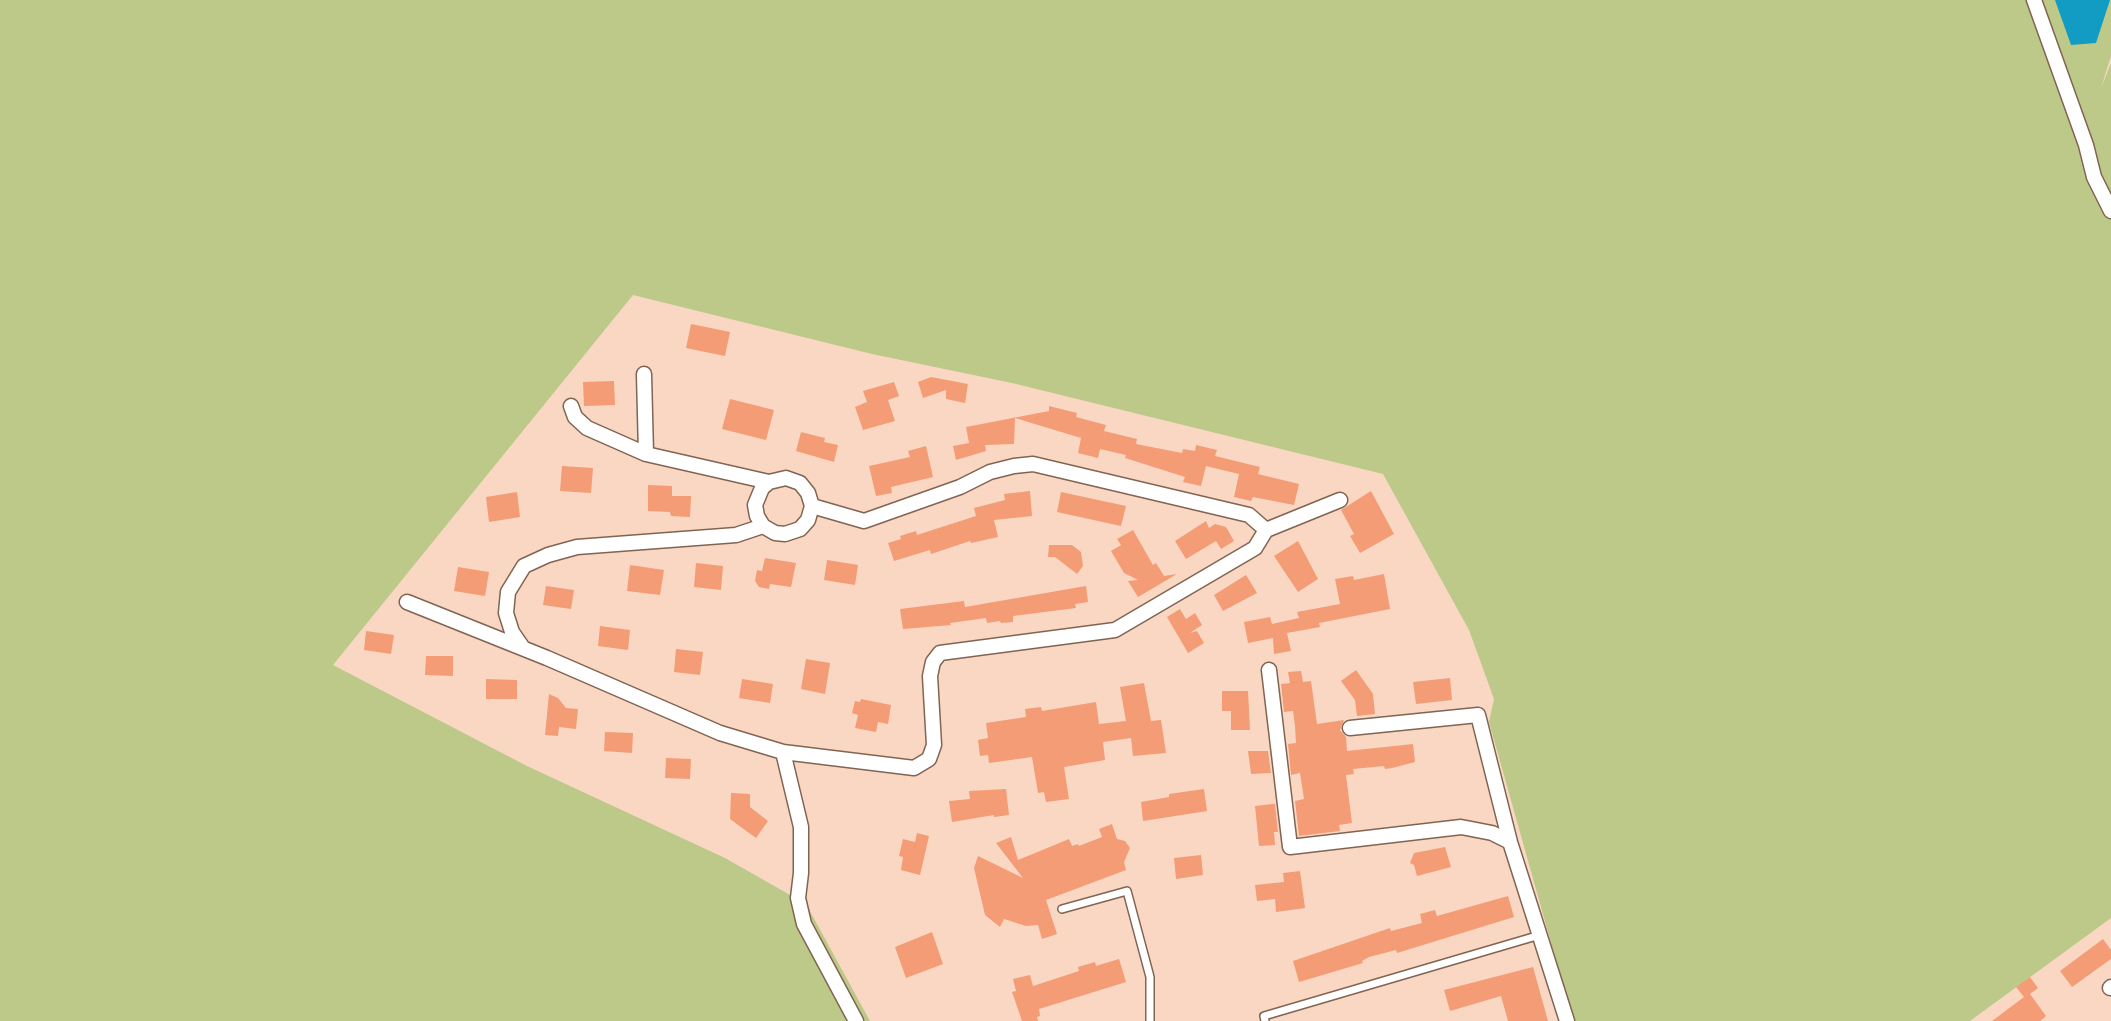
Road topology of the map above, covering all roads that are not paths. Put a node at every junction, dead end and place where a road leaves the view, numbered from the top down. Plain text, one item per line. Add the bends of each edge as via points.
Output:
1 (2034, 0) edge
2 (2111, 211) edge
3 (644, 374) dead end
4 (571, 406) dead end
5 (646, 454) junction
6 (769, 482) junction
7 (1340, 500) dead end
8 (812, 506) junction
9 (763, 526) junction
10 (1266, 530) junction
11 (407, 602) dead end
12 (523, 649) junction
13 (1269, 670) dead end
14 (1350, 728) dead end
15 (783, 752) junction
16 (1510, 842) junction
17 (1062, 909) dead end
18 (1540, 935) junction
19 (856, 1021) edge
20 (1150, 1021) edge
21 (1265, 1021) edge
22 (1567, 1021) edge

1 - 2 street via 2094,177
3 - 5 street
4 - 5 street via 587,428
5 - 6 street
6 - 8 street via 786,478 800,483
6 - 9 street via 755,505
7 - 10 street
8 - 9 street via 808,520 791,533
8 - 10 street via 864,521 990,472 1033,464 1249,515
9 - 12 street via 736,535 577,547 524,566 508,592 506,613
10 - 15 street via 1255,548 1115,630 940,653 930,676 934,745 929,759 914,768
11 - 12 street
12 - 15 street via 720,733
13 - 16 street via 1290,847 1461,827
14 - 16 street via 1478,715
15 - 19 street via 801,827 798,898 804,924
16 - 18 street
17 - 20 lane via 1127,891 1150,977
18 - 21 lane via 1264,1016
18 - 22 street

